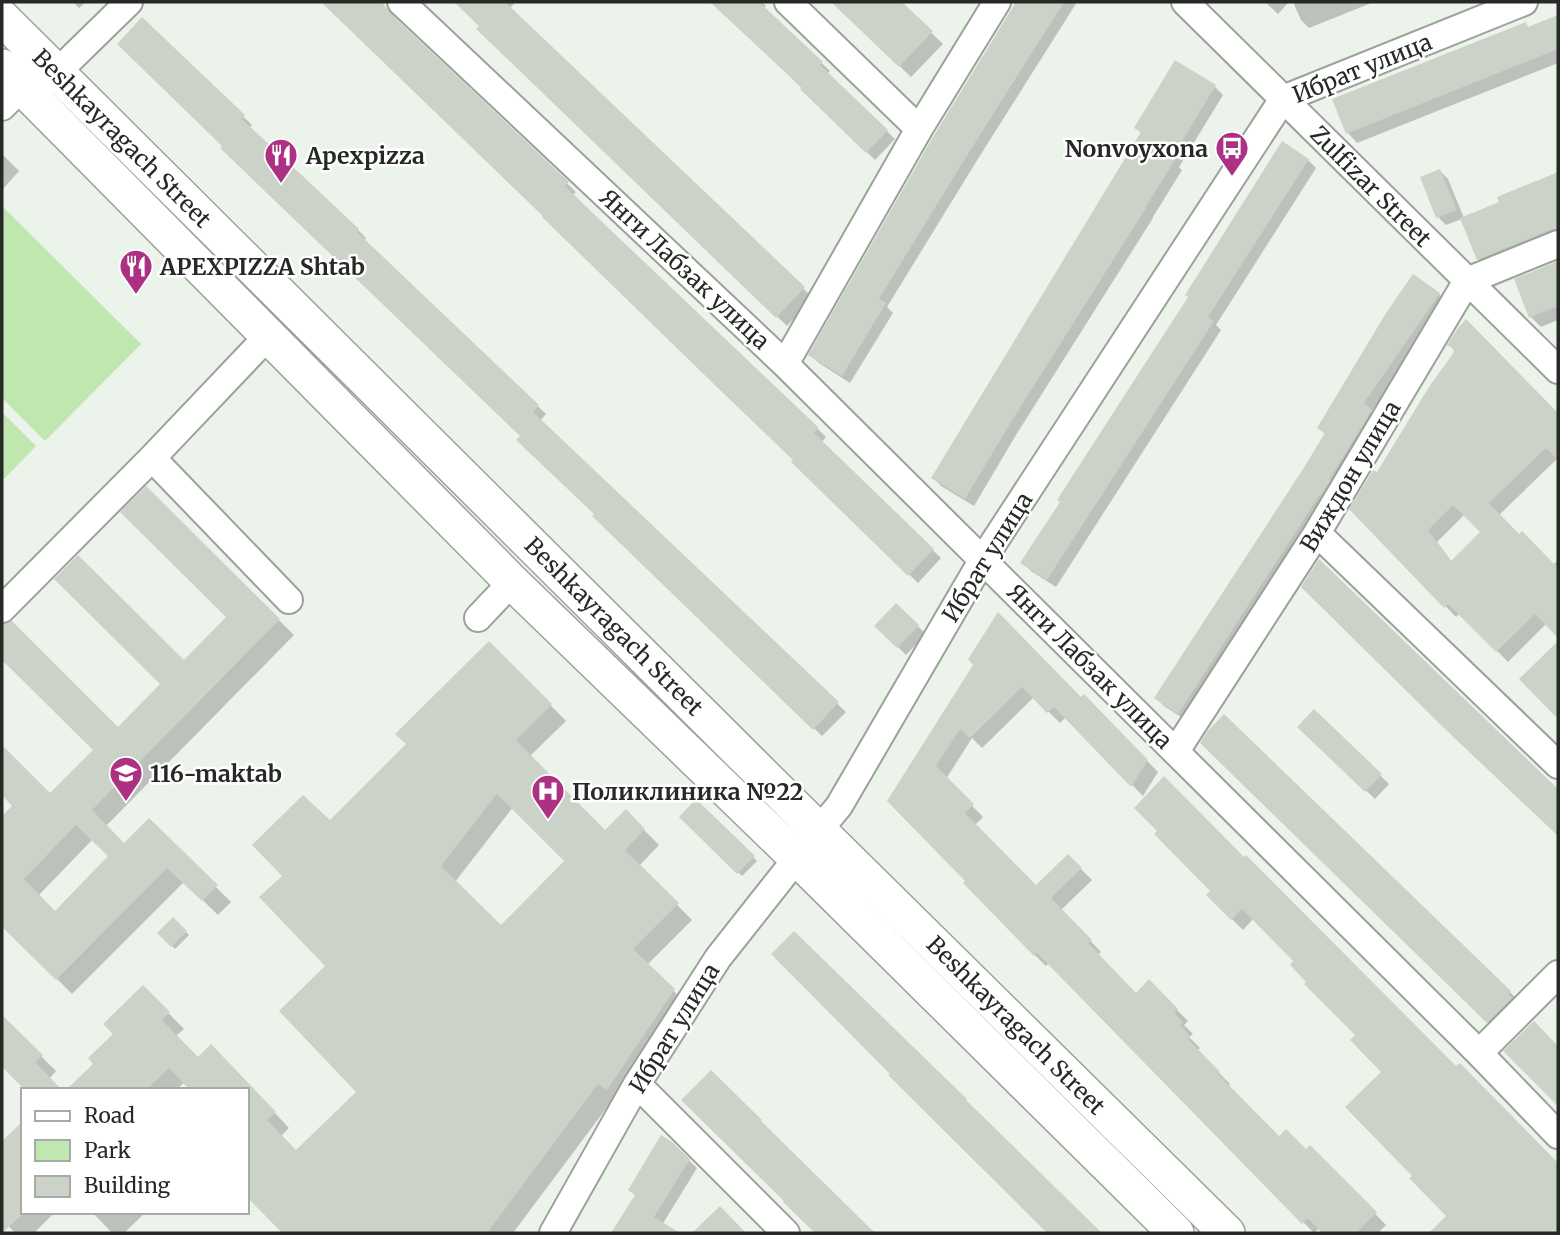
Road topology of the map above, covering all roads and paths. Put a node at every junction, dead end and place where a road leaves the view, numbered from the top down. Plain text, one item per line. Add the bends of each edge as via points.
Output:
1 (129, 2) edge
2 (401, 2) edge
3 (788, 2) edge
4 (997, 2) edge
5 (1185, 2) edge
6 (1524, 2) edge
7 (2, 18) edge
8 (56, 72) junction
9 (14, 90) edge
10 (1283, 99) junction
11 (919, 129) junction
12 (1558, 244) edge
13 (1467, 281) junction
14 (268, 337) junction
15 (785, 364) junction
16 (1558, 370) edge
17 (152, 458) junction
18 (1317, 533) junction
19 (983, 559) junction
20 (512, 582) junction
21 (289, 600) dead end
22 (2, 609) edge
23 (478, 618) dead end
24 (1176, 751) junction
25 (1558, 765) edge
26 (819, 830) junction
27 (796, 858) junction
28 (1558, 974) edge
29 (1479, 1053) junction
30 (637, 1084) junction
31 (1558, 1135) edge
32 (553, 1233) edge
33 (786, 1233) edge
34 (1176, 1233) edge
35 (1227, 1233) edge

1 - 8 street
2 - 15 street, Янги Лабзак улица
3 - 11 street
4 - 11 street
5 - 10 street, Zulfizar Street
6 - 10 street, Ибрат улица
7 - 8 main road, Beshkayragach Street
8 - 9 street
8 - 26 main road, Beshkayragach Street
9 - 14 main road, Beshkayragach Street
10 - 13 street, Zulfizar Street
10 - 19 street, Ибрат улица
11 - 15 street
12 - 13 street
13 - 16 street, Zulfizar Street
13 - 18 street, Виждон улица
14 - 17 street
14 - 20 main road, Beshkayragach Street
15 - 19 street, Янги Лабзак улица
17 - 21 street
17 - 22 street
18 - 24 street, Виждон улица
18 - 25 street
19 - 24 street, Янги Лабзак улица
19 - 26 street, Ибрат улица via 839,806
20 - 23 street
20 - 27 main road, Beshkayragach Street
24 - 29 street, Янги Лабзак улица
26 - 27 main road, Ибрат улица
26 - 35 main road, Beshkayragach Street
27 - 30 street, Ибрат улица via 718,958
27 - 34 main road, Beshkayragach Street
28 - 29 street
29 - 31 street, Янги Лабзак улица
30 - 32 street, Ибрат улица
30 - 33 street

